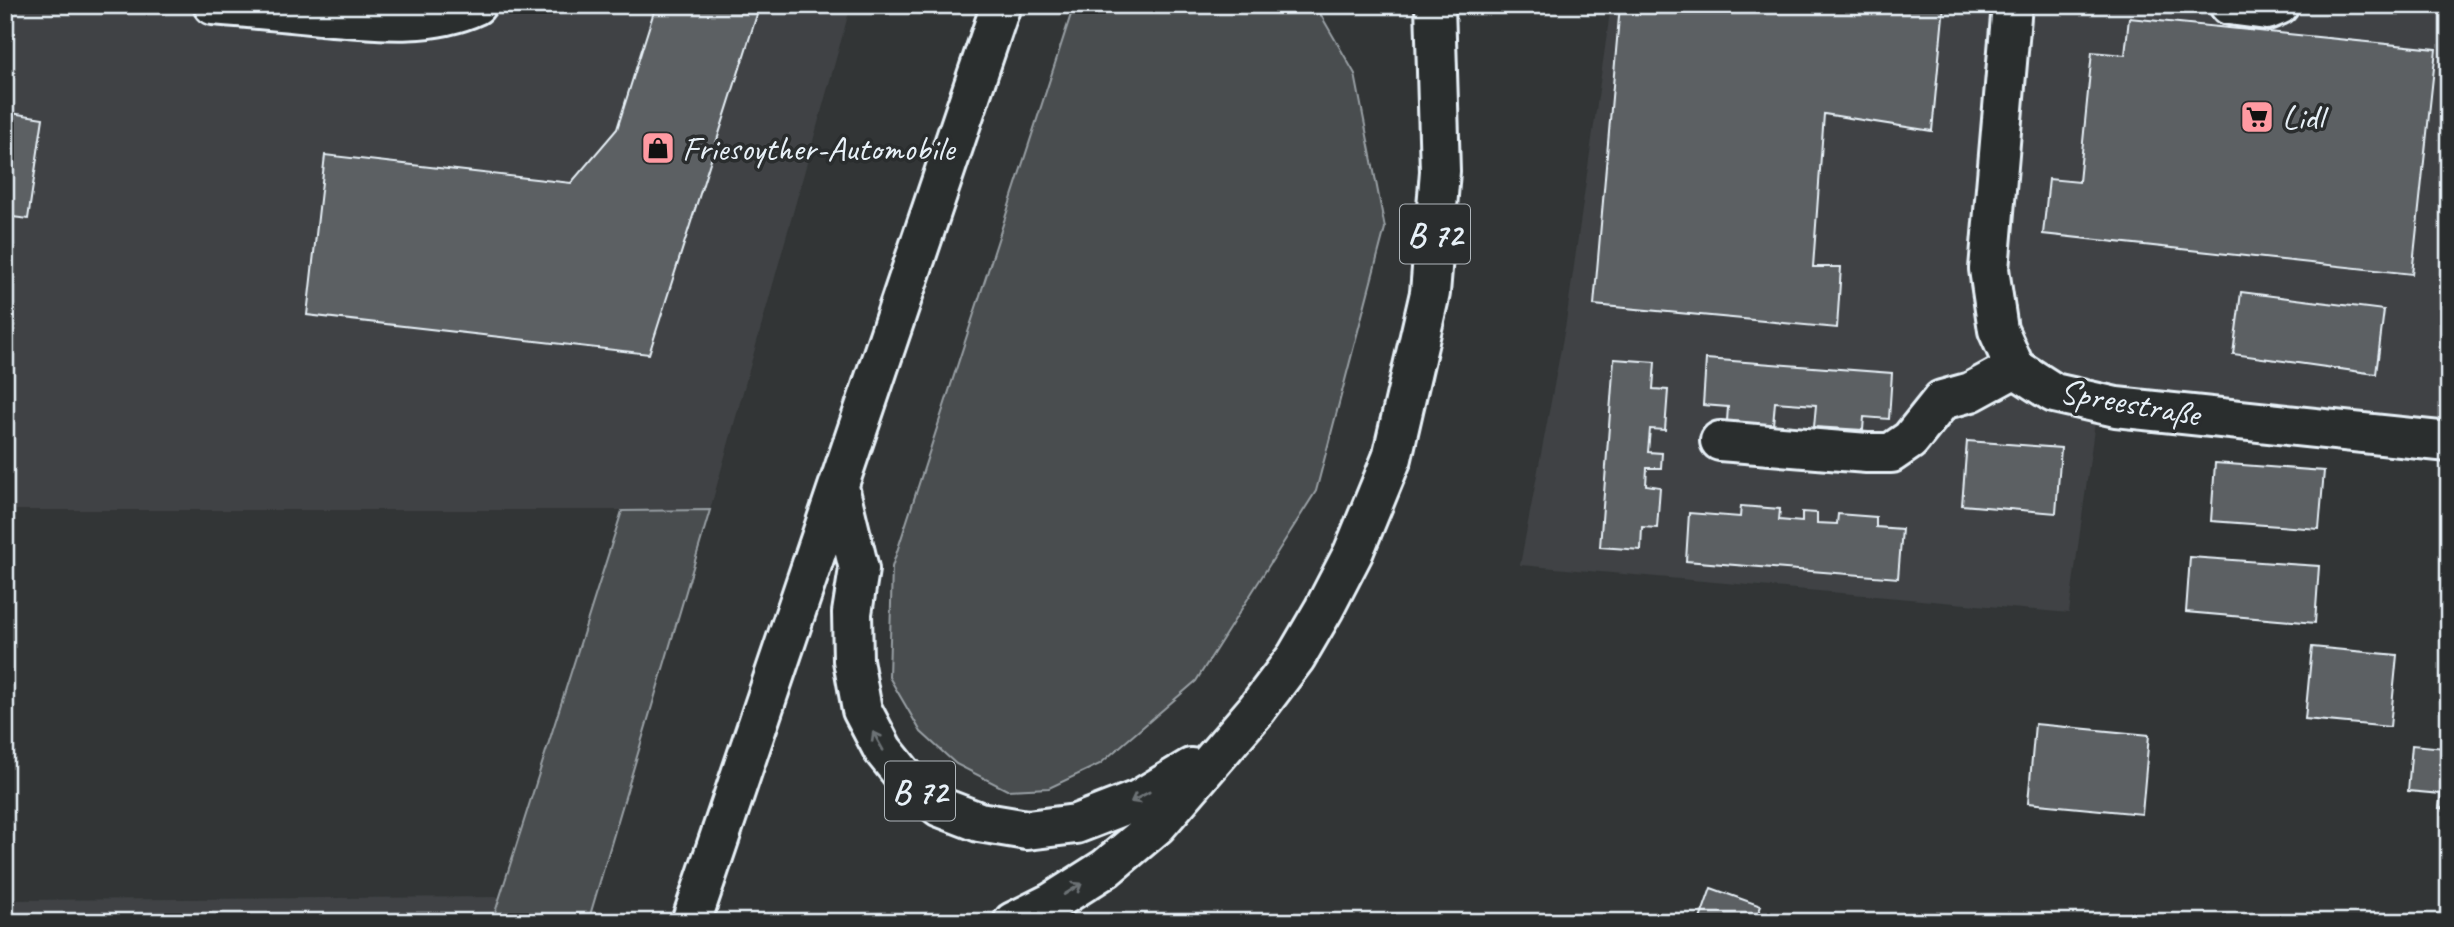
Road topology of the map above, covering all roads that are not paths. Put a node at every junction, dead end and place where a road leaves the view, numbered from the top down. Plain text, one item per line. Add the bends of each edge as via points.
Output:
1 (213, 5) edge
2 (476, 5) edge
3 (1001, 5) edge
4 (1435, 5) edge
5 (2012, 5) edge
6 (2229, 5) edge
7 (2279, 5) edge
8 (2015, 368) junction
9 (1720, 441) dead end
10 (2449, 442) edge
11 (839, 487) junction
12 (1220, 750) junction
13 (691, 922) edge
14 (1013, 922) edge

1 - 2 main road via 419,19
3 - 11 main road
4 - 12 main road, B 72 via 1440,171 1430,293 1392,458 1353,553 1296,657
5 - 8 main road, Spreestraße via 1989,269 1998,330
6 - 7 main road via 2267,10
8 - 9 main road via 1942,400 1910,440 1891,453
8 - 10 main road, Spreestraße via 2054,393 2116,407
12 -> 11 main road, B 72 via 1138,800 1076,824 1027,831 979,822 940,807 908,781 883,750 862,710 853,660 852,613 859,569
11 - 13 main road
14 -> 12 main road, B 72 via 1106,869 1157,825

